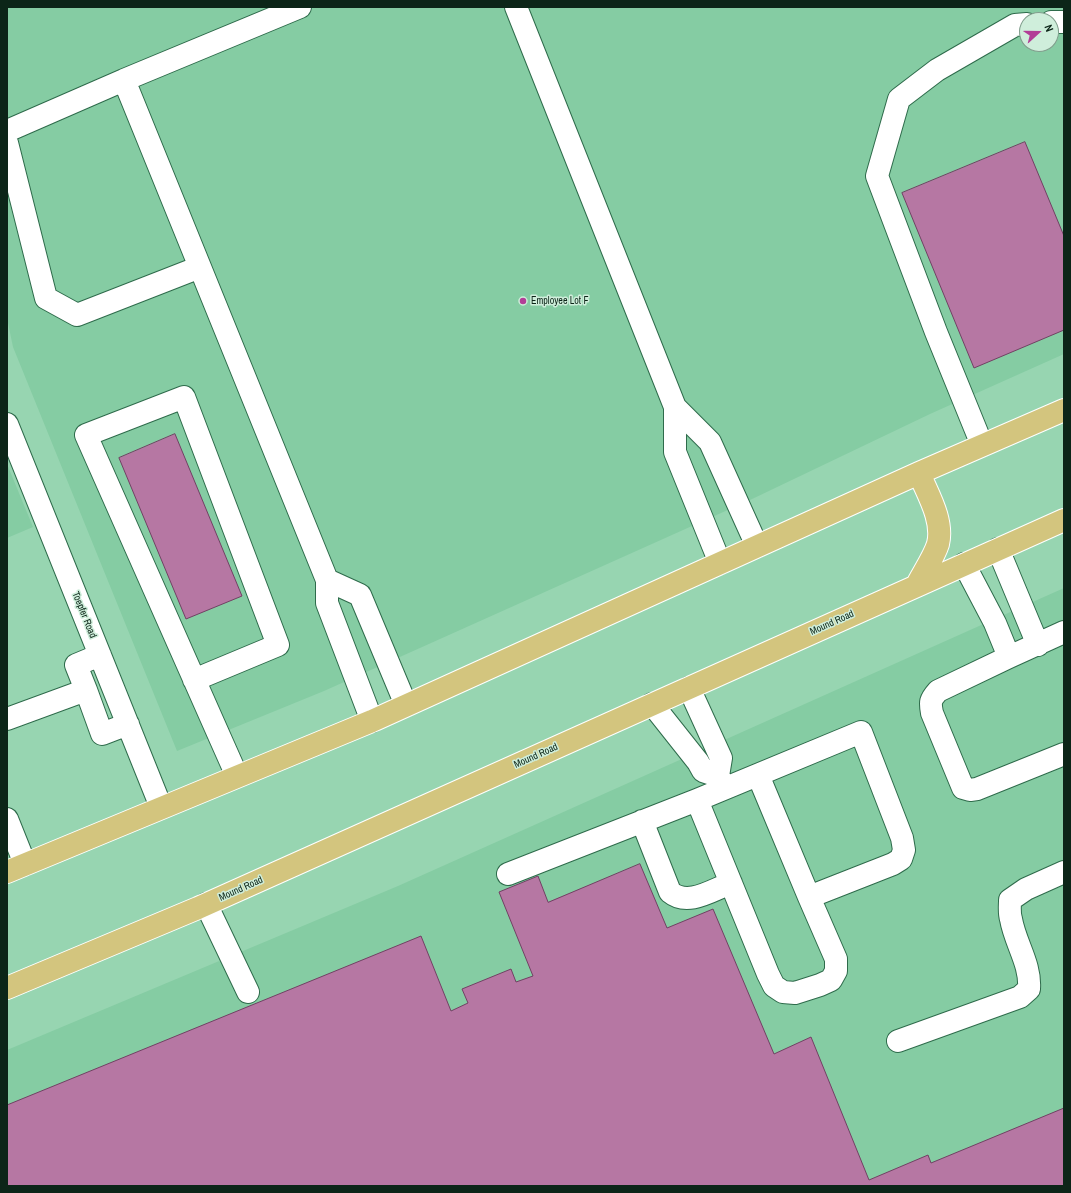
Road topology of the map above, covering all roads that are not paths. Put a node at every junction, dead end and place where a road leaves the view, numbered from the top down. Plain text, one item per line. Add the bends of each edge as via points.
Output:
1 (300, 7) edge
2 (516, 7) edge
3 (1019, 25) edge
4 (124, 80) junction
5 (7, 131) edge
6 (7, 143) edge
7 (200, 267) junction
8 (675, 407) junction
9 (1064, 410) edge
10 (7, 424) edge
11 (982, 445) junction
12 (918, 473) junction
13 (1064, 520) edge
14 (757, 546) junction
15 (998, 549) junction
16 (720, 563) junction
17 (964, 564) junction
18 (327, 580) junction
19 (917, 585) junction
20 (1064, 632) edge
21 (1038, 645) junction
22 (100, 656) junction
23 (1009, 657) junction
24 (194, 680) junction
25 (689, 688) junction
26 (86, 690) junction
27 (652, 704) junction
28 (406, 705) junction
29 (7, 719) edge
30 (372, 721) junction
31 (128, 724) junction
32 (1064, 754) edge
33 (758, 775) junction
34 (237, 776) junction
35 (721, 782) junction
36 (697, 800) junction
37 (161, 807) junction
38 (7, 819) edge
39 (642, 821) junction
40 (16, 868) edge
41 (1064, 872) edge
42 (508, 874) dead end
43 (731, 883) junction
44 (809, 897) junction
45 (206, 904) junction
46 (7, 988) edge
47 (248, 992) dead end
48 (898, 1041) dead end

1 - 4 street
2 - 8 street
3 - 11 street via 937,70 899,99 877,176
4 - 5 street
4 - 7 street
6 - 7 street via 46,298 77,315
7 - 18 street
8 - 14 street via 710,442
8 - 16 street via 675,452
9 - 11 main road
10 - 22 street, Toepfer Road
11 - 12 main road
12 - 14 main road
12 - 19 main road via 939,525 938,543
13 - 15 main road, Mound Road
14 - 16 main road
15 - 17 main road, Mound Road
15 - 21 street
16 - 28 main road
17 - 19 main road, Mound Road
17 - 23 street via 995,623
18 - 28 street via 360,595
18 - 30 street via 328,603
19 - 25 main road, Mound Road
20 - 21 street
21 - 23 street
22 - 26 street via 76,665
22 - 31 street, Toepfer Road
23 - 32 street via 938,691 930,703 963,788 977,790
24 - 24 street via 86,435 184,397 278,645
24 - 34 street
25 - 27 main road, Mound Road
25 - 35 street via 721,758
26 - 29 street
26 - 31 street via 102,734
27 - 35 street via 703,771
27 - 45 main road, Mound Road
28 - 30 main road
30 - 34 main road
31 - 37 street, Toepfer Road
33 - 35 street
33 - 44 street
33 - 44 street via 861,732 902,838 902,859
34 - 37 main road
35 - 36 street
36 - 39 street
36 - 43 street
37 - 40 main road
38 - 40 street
39 - 42 street
39 - 43 street via 670,892 676,897 693,898
41 - 48 street via 1026,888 1010,900 1010,918 1028,969 1029,989 1020,997
43 - 44 street via 768,974 774,986 783,992 795,993 820,985 831,980 836,971 836,958
45 - 46 main road, Mound Road
45 - 47 street

